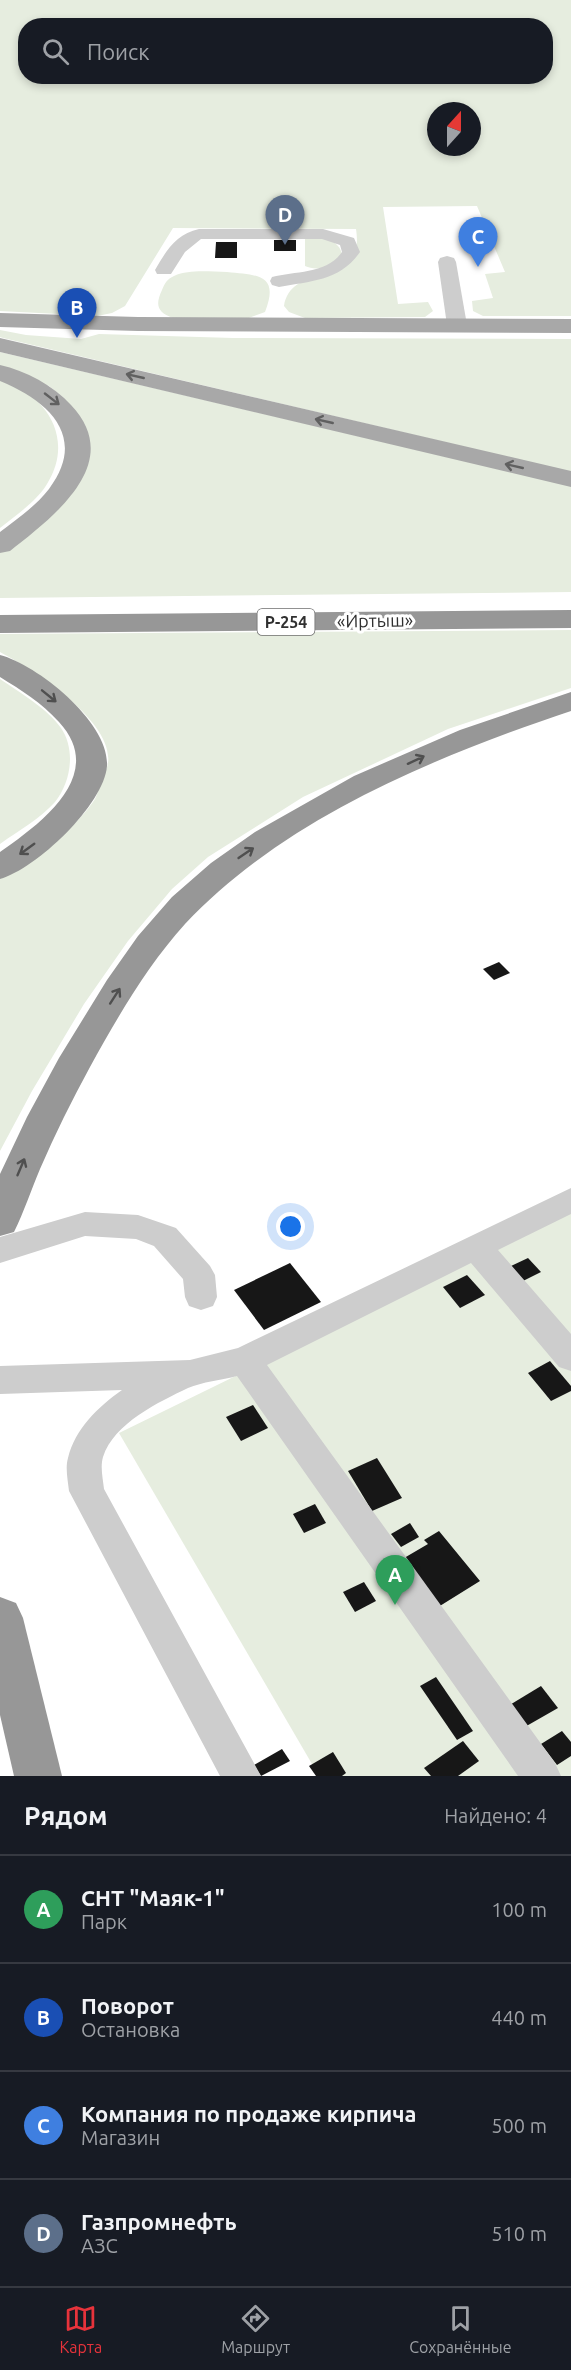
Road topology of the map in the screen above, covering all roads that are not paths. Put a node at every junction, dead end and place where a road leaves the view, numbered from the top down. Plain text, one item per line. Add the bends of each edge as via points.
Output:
1 (447, 262) dead end
2 (164, 270) dead end
3 (279, 281) dead end
4 (0, 320) edge
5 (457, 325) junction
6 (571, 326) edge
7 (0, 345) edge
8 (0, 372) edge
9 (571, 479) edge
10 (0, 545) edge
11 (571, 606) edge
12 (0, 611) edge
13 (571, 619) edge
14 (0, 624) edge
15 (0, 664) edge
16 (571, 701) edge
17 (0, 868) edge
18 (571, 1200) edge
19 (0, 1221) edge
20 (477, 1248) junction
21 (0, 1250) edge
22 (201, 1298) dead end
23 (571, 1357) edge
24 (245, 1360) junction
25 (190, 1374) junction
26 (0, 1380) edge
27 (0, 1618) edge
28 (0, 1704) edge
29 (37, 1776) edge
30 (241, 1776) edge
31 (541, 1776) edge

1 - 5 street
2 - 3 street via 178,246 199,234 323,234 348,242 351,252 345,263
4 - 5 main road
5 - 6 main road
9 -> 7 main road
8 -> 10 main road via 40,390 62,407 74,429 78,451 62,491
11 - 12 highway, «Иртыш» / Р-254
13 - 14 highway, «Иртыш» / Р-254
15 -> 17 highway via 40,689 72,717 93,758 88,785 70,813
19 -> 16 highway via 46,1116 113,998 161,931 210,880 280,831 353,790 457,742
18 - 20 street
20 - 23 street
20 - 24 street
21 - 22 street via 85,1224 138,1227 165,1237 199,1275
24 - 25 street
24 - 31 street
25 - 26 street
25 - 30 street via 147,1392 117,1413 97,1436 85,1459 87,1491
27 - 29 highway
28 - 29 highway

